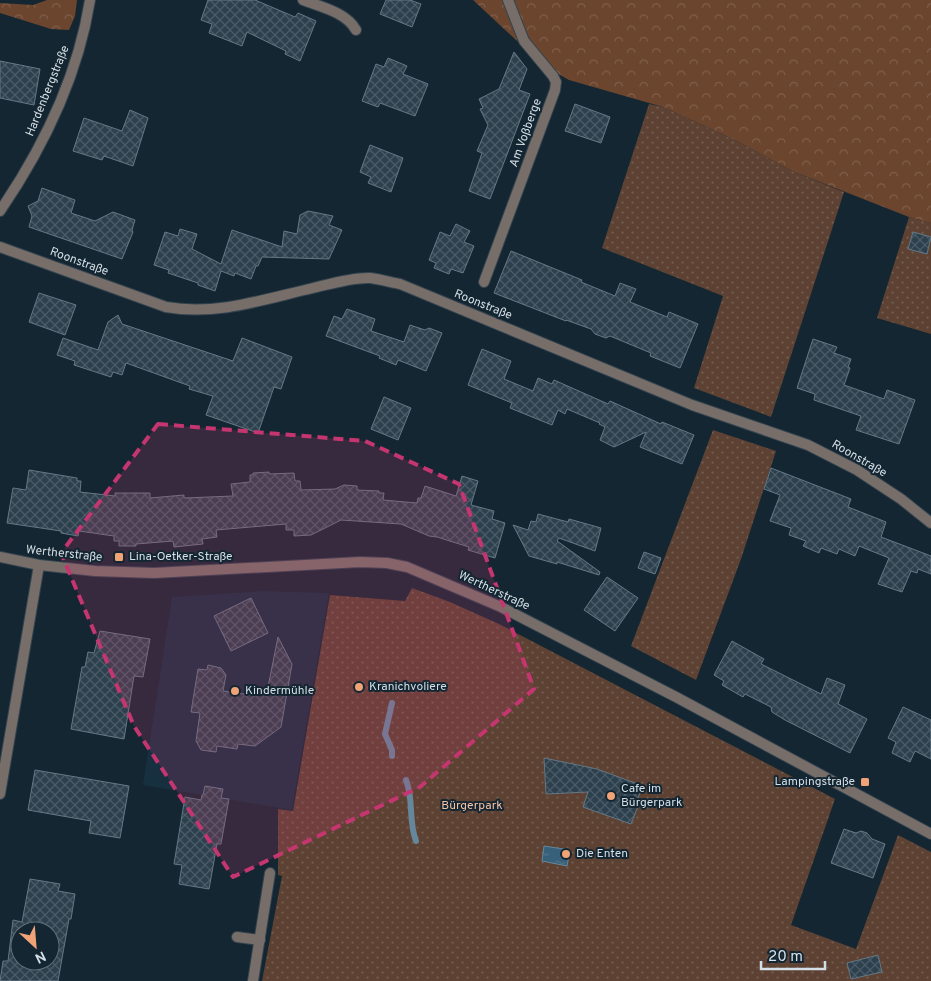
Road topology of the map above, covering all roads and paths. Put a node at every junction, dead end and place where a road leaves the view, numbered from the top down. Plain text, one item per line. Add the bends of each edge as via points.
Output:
1 (90, 0) edge
2 (302, 0) edge
3 (508, 0) edge
4 (356, 30) dead end
5 (0, 211) edge
6 (0, 247) edge
7 (484, 282) dead end
8 (931, 523) edge
9 (0, 557) edge
10 (39, 565) junction
11 (0, 794) edge
12 (931, 834) edge
13 (270, 873) dead end
14 (237, 937) dead end
15 (260, 940) junction
16 (253, 981) edge

1 - 5 street, Hardenbergstraße via 82,41 59,105 42,143
2 - 4 street via 344,16
3 - 7 street, Am Voßberge via 524,41 556,82
6 - 8 street, Roonstraße via 182,310 233,307 333,283 369,278 400,284 692,404 808,445 857,470
9 - 10 street, Wertherstraße
10 - 11 street
10 - 12 street, Wertherstraße via 154,573 360,562 408,567 501,607
13 - 15 street
14 - 15 street
15 - 16 street

